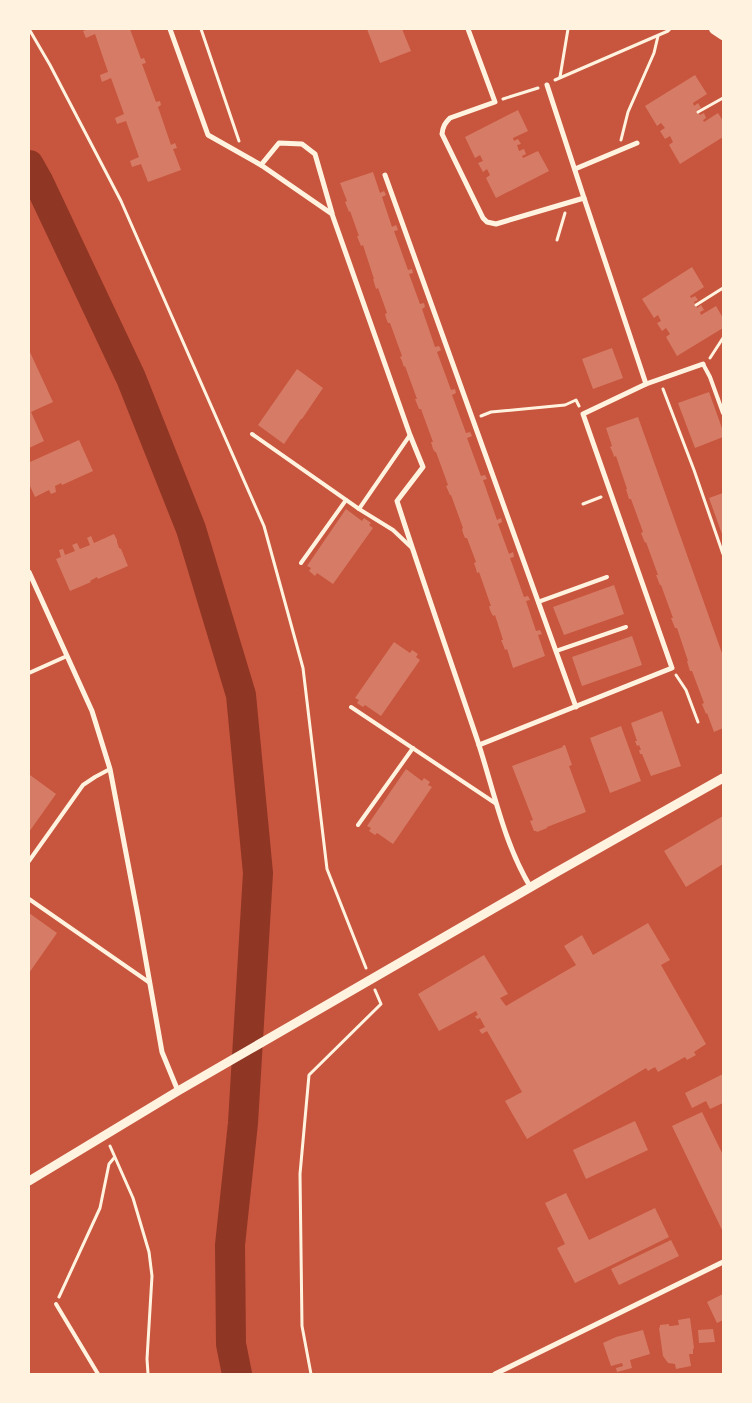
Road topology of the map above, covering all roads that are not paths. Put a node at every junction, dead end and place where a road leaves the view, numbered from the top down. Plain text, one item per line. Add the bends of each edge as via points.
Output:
1 (170, 29) edge
2 (468, 29) edge
3 (714, 29) edge
4 (723, 35) edge
5 (547, 85) road end
6 (637, 144) dead end
7 (261, 165) junction
8 (575, 168) junction
9 (385, 175) dead end
10 (584, 198) junction
11 (332, 214) junction
12 (703, 364) joint
13 (646, 384) junction
14 (723, 413) edge
15 (252, 434) dead end
16 (410, 435) junction
17 (346, 500) junction
18 (359, 509) junction
19 (412, 548) junction
20 (301, 563) dead end
21 (29, 572) edge
22 (607, 577) dead end
23 (538, 602) junction
24 (626, 626) dead end
25 (556, 651) junction
26 (67, 656) junction
27 (29, 673) edge
28 (351, 707) dead end
29 (576, 707) junction
30 (479, 745) junction
31 (413, 748) junction
32 (110, 769) junction
33 (723, 778) edge
34 (495, 803) junction
35 (358, 825) dead end
36 (29, 861) edge
37 (531, 888) junction
38 (29, 899) edge
39 (150, 984) junction
40 (178, 1091) junction
41 (29, 1181) edge
42 (723, 1262) edge
43 (56, 1304) road end
44 (98, 1374) edge
45 (495, 1374) edge

1 - 7 street via 208,135
2 - 10 street via 495,102 450,118 442,134 483,218 496,224
3 - 4 main road
5 - 8 street
6 - 8 street
7 - 11 street
7 - 11 street via 279,143 302,144 315,154
8 - 10 street
9 - 23 street
10 - 13 street
11 - 16 street
12 - 13 street
12 - 14 lane
13 - 29 street via 583,414 672,668
15 - 17 lane
16 - 18 lane
16 - 19 street via 423,467 397,501
17 - 18 lane
17 - 20 lane
18 - 19 lane via 393,530
19 - 30 street
21 - 26 street
22 - 23 lane
23 - 25 street
24 - 25 lane
25 - 29 street
26 - 27 lane
26 - 32 street via 92,711
28 - 31 lane
29 - 30 street
30 - 34 street
31 - 34 lane
31 - 35 lane
32 - 36 lane via 83,785
32 - 39 street
33 - 37 street
34 - 37 street via 520,871
37 - 40 street
38 - 39 lane
39 - 40 street via 162,1052
40 - 41 street
42 - 45 street
43 - 44 lane

